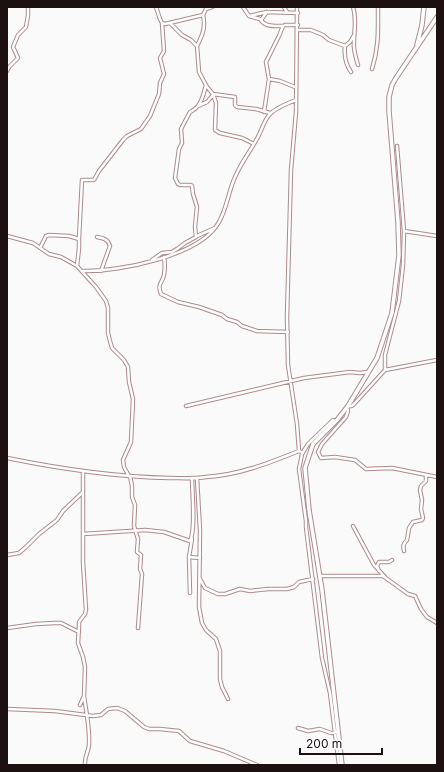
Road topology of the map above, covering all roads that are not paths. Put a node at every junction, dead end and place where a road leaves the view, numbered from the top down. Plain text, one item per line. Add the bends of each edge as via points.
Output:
1 (28, 7) edge
2 (156, 7) edge
3 (212, 7) edge
4 (242, 7) edge
5 (284, 7) edge
6 (297, 7) edge
7 (353, 7) edge
8 (378, 7) edge
9 (424, 7) edge
10 (207, 8) edge
11 (267, 12) junction
12 (287, 12) junction
13 (298, 13) junction
14 (203, 15) junction
15 (249, 16) junction
16 (437, 17) edge
17 (261, 20) junction
18 (162, 23) junction
19 (170, 23) junction
20 (298, 25) junction
21 (282, 26) junction
22 (297, 30) junction
23 (355, 32) junction
24 (197, 46) junction
25 (345, 46) junction
26 (416, 48) junction
27 (358, 65) dead end
28 (372, 69) dead end
29 (7, 71) edge
30 (351, 72) dead end
31 (269, 79) junction
32 (206, 85) junction
33 (296, 87) junction
34 (213, 94) junction
35 (296, 100) junction
36 (198, 106) junction
37 (264, 112) junction
38 (270, 113) junction
39 (254, 144) junction
40 (397, 146) dead end
41 (215, 228) junction
42 (404, 231) junction
43 (7, 236) edge
44 (197, 236) junction
45 (437, 236) edge
46 (97, 237) dead end
47 (79, 239) junction
48 (40, 248) junction
49 (164, 257) junction
50 (151, 261) junction
51 (77, 266) junction
52 (83, 271) junction
53 (101, 271) junction
54 (288, 332) junction
55 (378, 356) junction
56 (385, 360) junction
57 (437, 360) edge
58 (385, 370) junction
59 (368, 372) junction
60 (290, 382) junction
61 (186, 406) dead end
62 (348, 407) junction
63 (336, 421) junction
64 (299, 451) junction
65 (303, 453) junction
66 (7, 458) edge
67 (83, 472) junction
68 (426, 475) junction
69 (129, 476) junction
70 (437, 477) edge
71 (192, 478) junction
72 (197, 478) junction
73 (83, 492) junction
74 (353, 526) dead end
75 (135, 530) junction
76 (83, 534) junction
77 (192, 539) junction
78 (404, 551) dead end
79 (7, 555) edge
80 (189, 557) junction
81 (200, 558) junction
82 (392, 560) dead end
83 (379, 571) junction
84 (320, 576) junction
85 (377, 576) junction
86 (199, 577) junction
87 (386, 577) junction
88 (313, 579) junction
89 (190, 593) dead end
90 (437, 623) edge
91 (7, 628) edge
92 (138, 628) dead end
93 (79, 632) junction
94 (84, 696) junction
95 (228, 699) dead end
96 (80, 705) dead end
97 (7, 709) edge
98 (86, 715) junction
99 (298, 728) dead end
100 (336, 733) junction
101 (85, 765) edge
102 (257, 765) edge
103 (339, 765) edge
104 (342, 765) edge

1 - 29 street via 26,27 18,35 13,47 18,58
2 - 18 street
3 - 10 street
4 - 15 street
5 - 12 street
6 - 13 street
7 - 23 street
8 - 28 street via 379,40
9 - 26 street
10 - 14 street
11 - 12 street
11 - 15 street
11 - 17 street
12 - 13 street
13 - 20 street
14 - 19 street
14 - 24 street via 204,32
15 - 17 street
16 - 26 street
17 - 21 street via 266,25
18 - 19 street
18 - 47 street via 164,51 160,58 164,74 156,103 146,123 123,140 94,180 82,180
19 - 24 street
20 - 21 street
20 - 22 street
21 - 31 street via 266,62
22 - 25 street via 311,30
22 - 33 street
23 - 25 street
23 - 27 street
24 - 32 street via 199,72
25 - 30 street via 345,58
26 - 55 street via 392,85 390,97 389,125 399,254 392,313
31 - 33 street
31 - 37 street
32 - 34 street
32 - 36 street
33 - 35 street
34 - 36 street via 207,102
34 - 37 street via 234,97 237,107
34 - 39 street via 216,132 242,138
35 - 38 street
35 - 54 street via 291,170
36 - 44 street via 190,112 181,129 182,142 175,178 180,185 192,186 197,207
37 - 38 street
38 - 39 street
39 - 41 street via 239,168
40 - 42 street
41 - 44 street
41 - 49 street via 198,244
42 - 45 street
42 - 56 street via 404,265 399,300
43 - 48 street via 33,243
44 - 50 street via 172,252 162,253
46 - 53 street via 106,239 110,246
47 - 48 street via 49,235
47 - 51 street
48 - 51 street
49 - 50 street
49 - 54 street via 164,276 159,287 161,294 178,302 222,315 257,331
50 - 53 street
51 - 52 street
52 - 53 street
52 - 69 street via 106,301 108,333 112,348 128,367 134,407 131,442 123,464
54 - 60 street
55 - 56 street
55 - 59 street
56 - 58 street
57 - 58 street
58 - 62 street via 355,403
59 - 60 street via 350,372
59 - 62 street
60 - 61 street
60 - 64 street
62 - 63 street
62 - 68 street via 346,417 322,444 318,452 321,458 355,460 366,469 392,468
63 - 65 street via 333,420 319,432
63 - 84 street via 313,444 305,468
64 - 65 street
64 - 72 street via 267,464
65 - 88 street via 299,469
66 - 67 street
67 - 69 street
67 - 73 street
68 - 70 street
68 - 78 street via 426,481 420,490 422,520 413,522 409,528 403,546
69 - 71 street
69 - 75 street via 135,508
71 - 72 street
71 - 77 street
72 - 81 street
73 - 76 street
73 - 79 street via 19,553
74 - 83 street
75 - 76 street
75 - 77 street via 164,532 190,541
75 - 92 street via 142,574
76 - 93 street via 86,610 80,622
77 - 80 street
80 - 81 street
80 - 89 street
81 - 86 street
82 - 83 street via 379,562
83 - 85 street
83 - 87 street
84 - 85 street
84 - 100 street
85 - 87 street
86 - 88 street via 205,588 218,594 240,589 287,589 299,582
86 - 95 street via 198,598 202,623 216,638 220,651 220,679
87 - 90 street via 408,594 415,596 427,617
88 - 100 street via 322,658
91 - 93 street via 61,623
93 - 94 street via 79,647 85,667
94 - 96 street
94 - 98 street
97 - 98 street
98 - 101 street via 89,743
98 - 102 street via 99,716 108,709 120,709 144,727 179,731 190,741 224,751
99 - 100 street via 309,731 322,729
100 - 103 street
100 - 104 street

